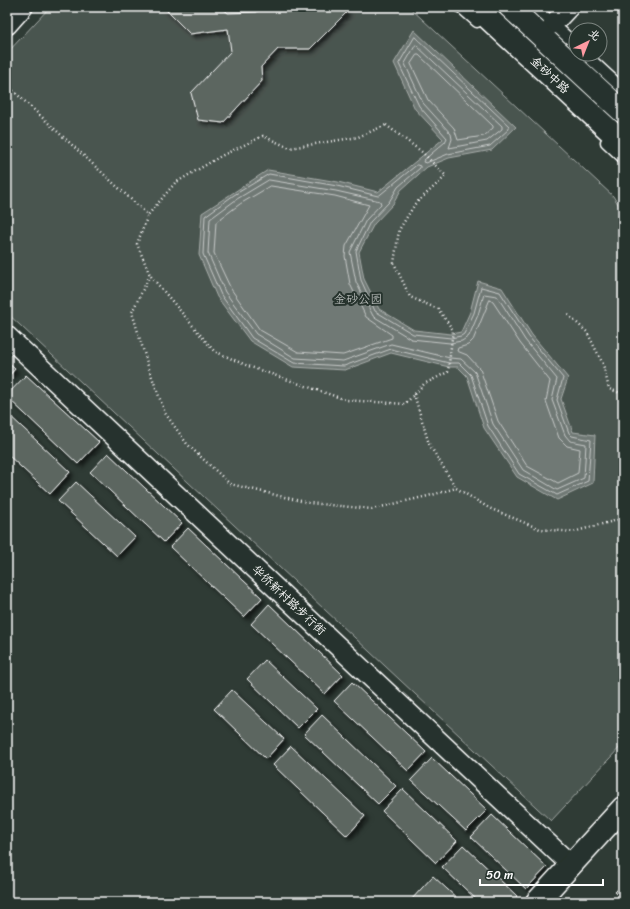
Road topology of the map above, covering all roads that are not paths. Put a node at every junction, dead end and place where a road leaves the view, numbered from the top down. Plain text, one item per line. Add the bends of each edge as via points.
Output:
1 (24, 7) edge
2 (460, 7) edge
3 (476, 7) edge
4 (510, 7) edge
5 (535, 7) edge
6 (569, 7) edge
7 (553, 24) junction
8 (7, 25) edge
9 (484, 29) dead end
10 (568, 38) edge
11 (594, 62) edge
12 (623, 89) edge
13 (623, 112) edge
14 (600, 136) dead end
15 (623, 143) edge
16 (623, 158) edge
17 (7, 336) edge
18 (623, 808) edge
19 (623, 823) edge
20 (571, 865) junction
21 (537, 902) edge
22 (550, 902) edge

1 - 8 street
2 - 9 lane
3 - 15 main road, 金砂中路
4 - 13 main road, 金砂中路
5 - 7 lane
6 - 7 street
7 - 10 lane
11 - 12 lane
14 - 16 lane
17 - 20 street, 华侨新村路步行街
18 - 20 main road
19 - 22 main road
20 - 21 main road

